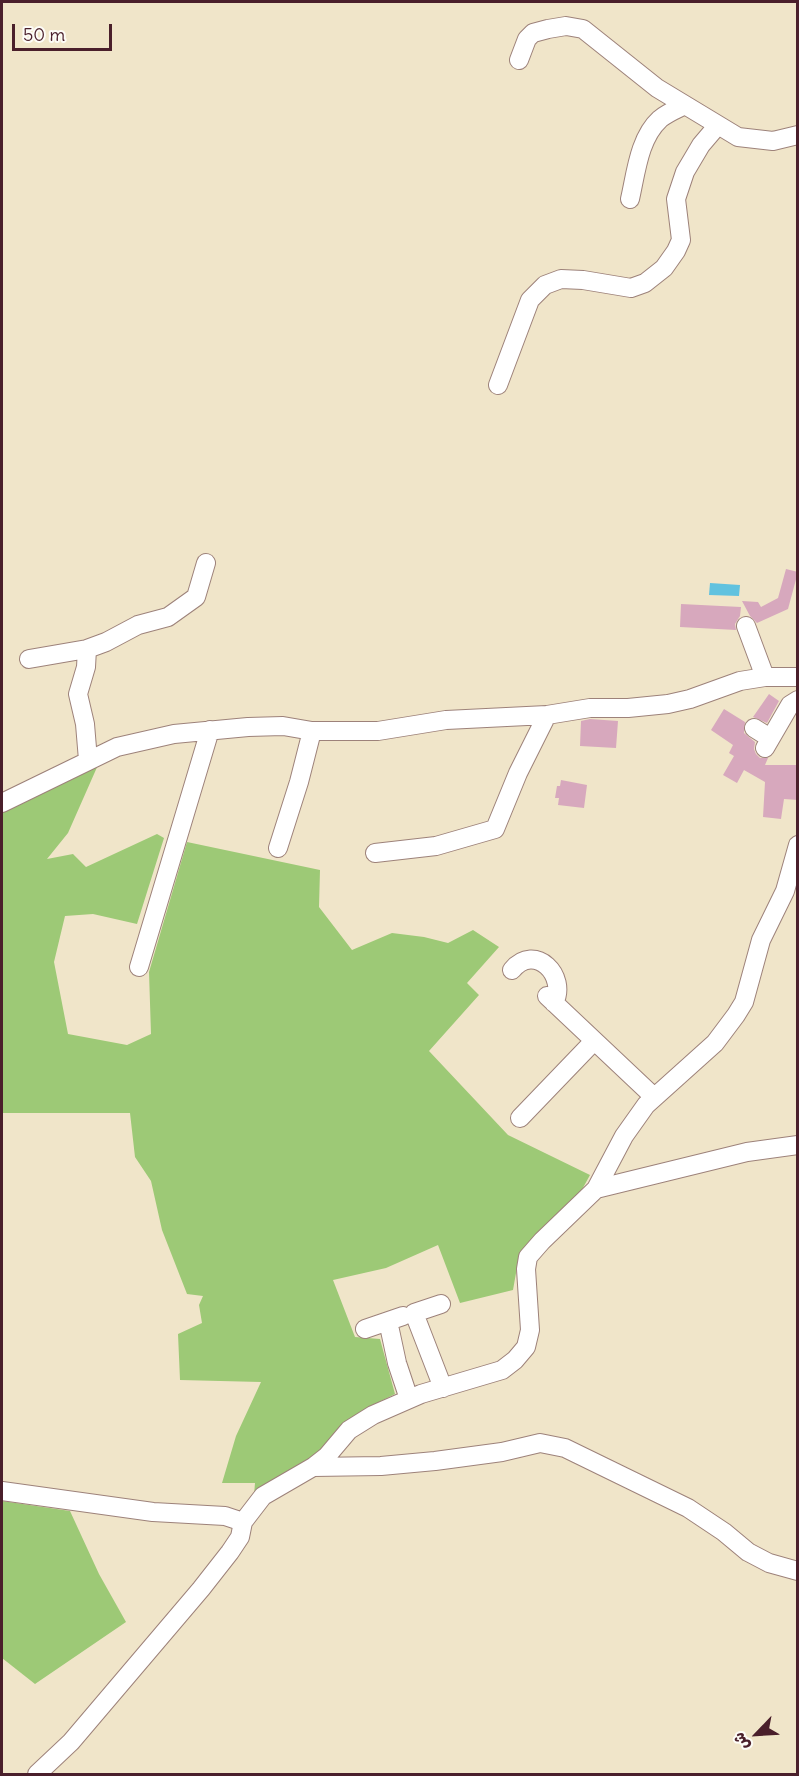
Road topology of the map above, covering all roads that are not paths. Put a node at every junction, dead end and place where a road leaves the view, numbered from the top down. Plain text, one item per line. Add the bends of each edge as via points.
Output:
1 (519, 60) dead end
2 (685, 105) junction
3 (718, 125) junction
4 (798, 135) edge
5 (630, 199) dead end
6 (498, 385) dead end
7 (206, 563) dead end
8 (746, 626) dead end
9 (87, 648) junction
10 (29, 659) dead end
11 (765, 677) junction
12 (798, 677) edge
13 (798, 700) edge
14 (547, 715) junction
15 (754, 728) dead end
16 (210, 730) junction
17 (312, 731) junction
18 (88, 760) junction
19 (2, 803) edge
20 (798, 845) edge
21 (278, 848) dead end
22 (375, 853) dead end
23 (139, 967) dead end
24 (512, 970) dead end
25 (594, 1041) junction
26 (653, 1096) junction
27 (520, 1118) dead end
28 (798, 1145) edge
29 (596, 1189) junction
30 (441, 1304) dead end
31 (365, 1329) dead end
32 (443, 1388) junction
33 (409, 1399) junction
34 (313, 1467) junction
35 (2, 1491) edge
36 (243, 1522) junction
37 (798, 1571) edge
38 (37, 1774) edge

1 - 2 street via 527,39 534,33 566,26 583,29 657,88
2 - 3 street
2 - 5 street via 661,118 649,132
3 - 4 street via 738,136 773,141
3 - 6 street via 700,145 685,172 676,199 681,240 664,268 631,288 561,279 545,285 530,300
7 - 9 street via 196,597 168,617 138,625
8 - 11 street
9 - 10 street
9 - 18 street via 78,694
11 - 12 street
11 - 14 street via 668,704 590,708
13 - 15 street via 790,705 768,743
14 - 17 street via 446,720 378,731
14 - 22 street via 495,829 436,846
16 - 17 street via 283,726
16 - 18 street via 140,741
16 - 23 street
17 - 21 street
18 - 19 street
20 - 26 street via 785,891 761,940 744,1002 715,1043
24 - 25 street via 527,959 541,962 557,980 559,991 551,1000
25 - 26 street
25 - 27 street
26 - 29 street via 624,1136
28 - 29 street via 747,1152
29 - 32 street via 528,1257 530,1330 526,1347 502,1370
30 - 32 street via 414,1313
31 - 33 street via 395,1319 397,1363
32 - 33 street
33 - 34 street via 359,1423
34 - 36 street via 263,1496
34 - 37 street via 435,1461 550,1443 688,1508 769,1563
35 - 36 street via 153,1512 225,1516
36 - 38 street via 240,1537 201,1589 71,1742

